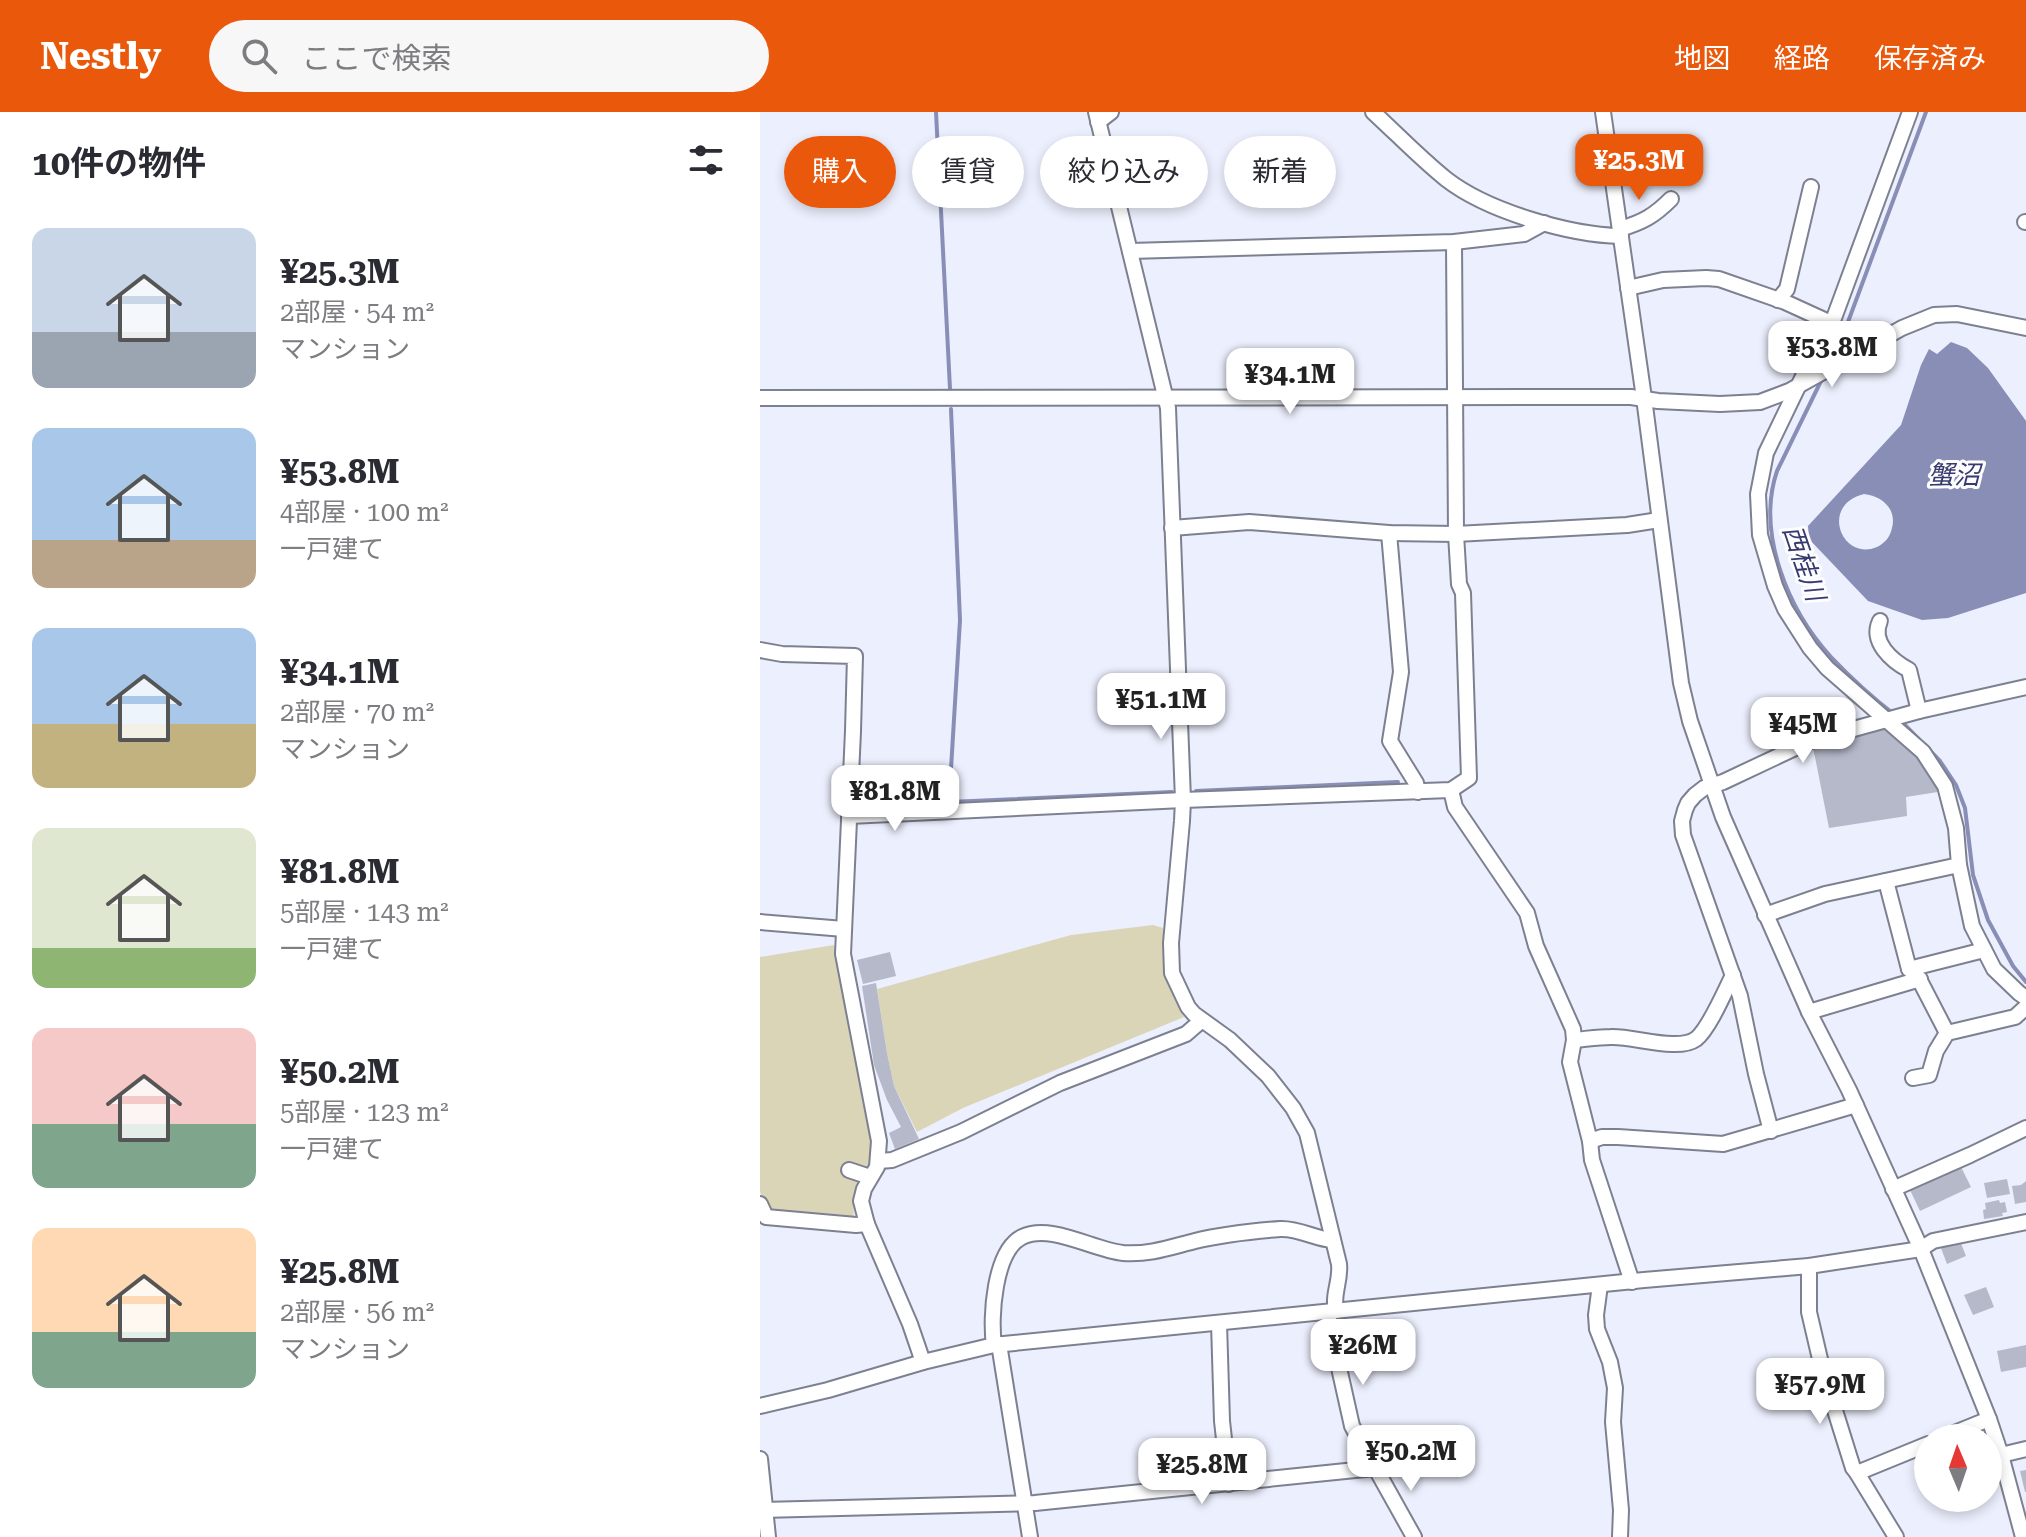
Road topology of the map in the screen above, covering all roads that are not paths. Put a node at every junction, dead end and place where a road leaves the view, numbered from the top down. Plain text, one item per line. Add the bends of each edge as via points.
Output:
1 (1111, 112) edge
2 (1373, 112) edge
3 (1603, 112) edge
4 (1910, 112) edge
5 (1097, 117) edge
6 (1811, 187) dead end
7 (1671, 199) dead end
8 (1544, 223) junction
9 (1620, 232) junction
10 (1454, 242) junction
11 (1130, 251) junction
12 (1628, 288) junction
13 (1778, 300) junction
14 (1831, 323) junction
15 (2026, 328) edge
16 (1802, 384) junction
17 (1166, 397) junction
18 (1455, 397) junction
19 (760, 398) edge
20 (1644, 398) junction
21 (1659, 520) junction
22 (1172, 528) junction
23 (1389, 533) junction
24 (1456, 534) junction
25 (1880, 621) dead end
26 (760, 650) edge
27 (2026, 687) edge
28 (1916, 712) junction
29 (1888, 720) junction
30 (1712, 786) junction
31 (1451, 790) junction
32 (1418, 792) junction
33 (1183, 800) junction
34 (849, 816) junction
35 (1959, 865) junction
36 (1886, 881) junction
37 (1765, 915) junction
38 (760, 922) edge
39 (844, 929) junction
40 (1984, 950) junction
41 (1914, 974) junction
42 (1733, 975) junction
43 (2026, 998) edge
44 (2026, 1007) edge
45 (1809, 1012) junction
46 (1201, 1021) junction
47 (1947, 1033) junction
48 (1574, 1040) junction
49 (1913, 1078) dead end
50 (1856, 1105) junction
51 (2026, 1128) edge
52 (1771, 1131) junction
53 (1590, 1141) junction
54 (879, 1161) junction
55 (849, 1170) dead end
56 (870, 1177) junction
57 (1893, 1189) junction
58 (760, 1204) edge
59 (2026, 1222) edge
60 (867, 1224) junction
61 (1333, 1240) junction
62 (1921, 1249) junction
63 (1809, 1266) junction
64 (1632, 1282) junction
65 (1600, 1285) junction
66 (1332, 1311) junction
67 (1219, 1323) junction
68 (996, 1344) junction
69 (923, 1362) junction
70 (760, 1406) edge
71 (1989, 1419) junction
72 (1977, 1424) edge
73 (1991, 1424) edge
74 (2026, 1449) edge
75 (1914, 1450) edge
76 (2002, 1455) edge
77 (760, 1459) edge
78 (2002, 1459) edge
79 (1375, 1468) junction
80 (1857, 1473) junction
81 (1229, 1484) junction
82 (1025, 1504) junction
83 (763, 1510) edge
84 (768, 1537) edge
85 (1030, 1537) edge
86 (1414, 1537) edge
87 (1620, 1537) edge
88 (1896, 1537) edge
89 (2023, 1537) edge

1 - 5 street
2 - 8 street via 1459,188
3 - 9 street
4 - 14 street
5 - 11 street
6 - 13 street via 1787,289
7 - 9 street via 1655,215
8 - 9 street via 1603,235
8 - 10 street via 1524,234
9 - 12 street
10 - 11 street
10 - 18 street
11 - 17 street
12 - 13 street via 1706,278
12 - 20 street
13 - 14 street
14 - 16 street
15 - 16 street via 1957,314 1934,315
16 - 20 street via 1745,404
16 - 29 street via 1766,453 1760,480 1758,516 1765,555 1785,609 1810,648
17 - 18 street
17 - 19 street
17 - 22 street
18 - 20 street
18 - 24 street
20 - 21 street
21 - 24 street
21 - 30 street via 1681,683
22 - 23 street via 1249,522
22 - 33 street
23 - 24 street
23 - 32 street via 1401,672 1390,741
24 - 31 street via 1469,778
25 - 28 street via 1877,636 1893,660 1909,670
26 - 34 street via 855,656
27 - 28 street
28 - 29 street
29 - 30 street via 1810,741
29 - 35 street via 1923,752 1945,786
30 - 37 street
30 - 42 street via 1688,803 1683,835
31 - 32 street
31 - 48 street via 1455,807 1527,913
32 - 33 street
33 - 34 street
33 - 46 street via 1170,964 1188,1007
34 - 39 street
35 - 36 street
35 - 40 street via 1972,926
36 - 37 street
36 - 41 street
37 - 45 street
38 - 39 street
39 - 54 street via 843,954
40 - 41 street
40 - 43 street via 1994,969
41 - 45 street
41 - 47 street
42 - 48 street via 1707,1025 1688,1043
42 - 52 street
44 - 47 street via 2015,1017
45 - 50 street
46 - 54 street via 1186,1034 1060,1083 961,1132
46 - 61 street via 1245,1053 1302,1121
47 - 49 street via 1929,1075
48 - 53 street via 1570,1062
50 - 52 street
50 - 57 street
51 - 57 street
52 - 53 street via 1723,1144 1618,1137
53 - 64 street
54 - 56 street
55 - 56 street
56 - 60 street via 861,1201
57 - 62 street
58 - 60 street via 766,1217
59 - 62 street via 1933,1241
60 - 69 street
61 - 66 street via 1340,1276
61 - 68 street via 1284,1229 1131,1254 1060,1235 1024,1236 1009,1250 994,1289
62 - 63 street
62 - 71 street
63 - 64 street
63 - 80 street via 1812,1327
64 - 65 street
65 - 66 street
65 - 87 street via 1597,1329 1615,1388
66 - 67 street
66 - 79 street via 1329,1323 1352,1426
67 - 68 street
67 - 81 street
68 - 69 street
68 - 82 street
69 - 70 street
71 - 72 street
71 - 73 street
74 - 76 street
75 - 80 street
77 - 83 street
78 - 89 street
79 - 81 street
79 - 86 street
80 - 88 street
81 - 82 street
82 - 83 street
82 - 85 street
83 - 84 street

